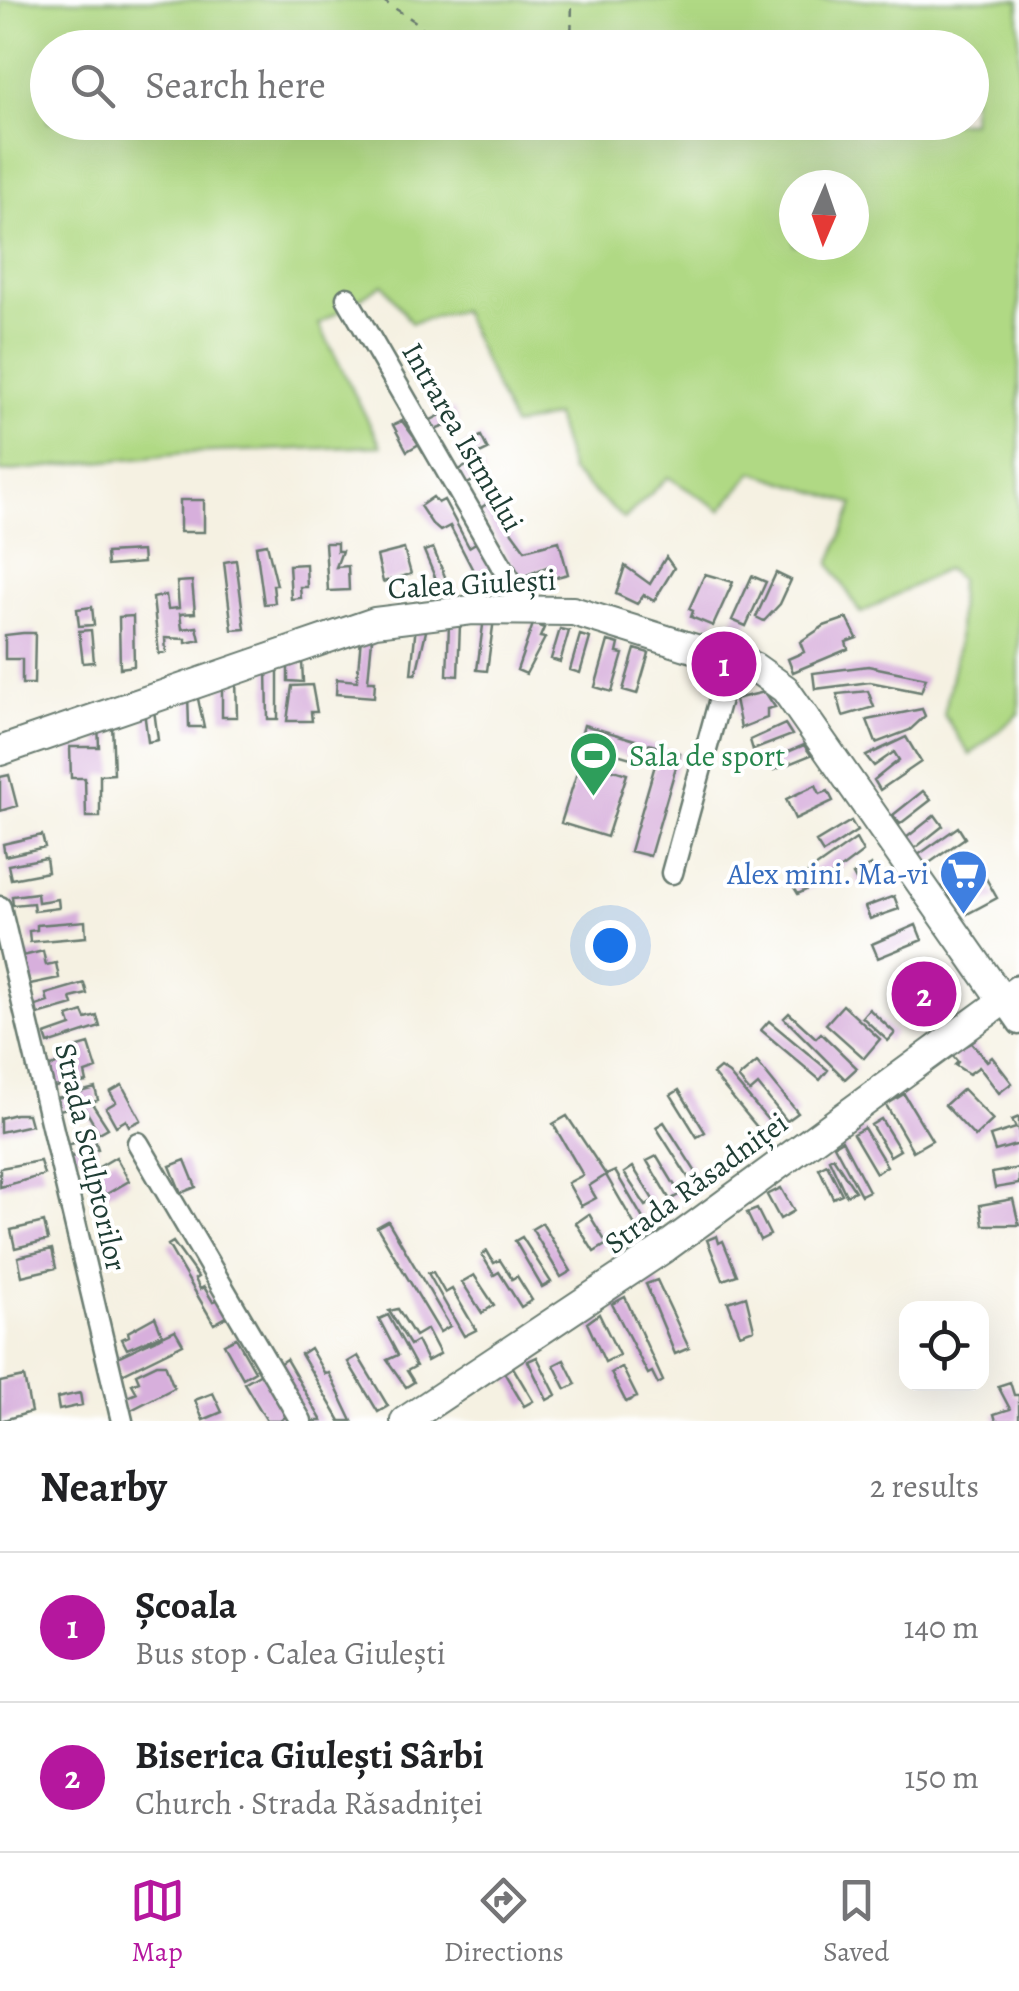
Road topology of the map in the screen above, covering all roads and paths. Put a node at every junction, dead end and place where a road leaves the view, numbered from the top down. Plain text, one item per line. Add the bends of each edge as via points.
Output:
1 (382, 0) edge
2 (572, 0) edge
3 (424, 30) edge
4 (571, 30) edge
5 (347, 298) dead end
6 (526, 608) junction
7 (731, 660) junction
8 (0, 751) edge
9 (672, 873) dead end
10 (0, 907) edge
11 (1014, 1005) edge
12 (138, 1143) dead end
13 (122, 1421) edge
14 (302, 1421) edge
15 (405, 1421) edge

1 - 3 path
2 - 4 path
5 - 6 street, Intrarea Istmului
6 - 7 main road, Calea Giulești via 574,611
6 - 8 main road, Calea Giulești via 375,622
7 - 9 street
7 - 11 main road, Calea Giulești via 786,689
10 - 13 street, Strada Sculptorilor
11 - 15 main road, Strada Răsadniței
12 - 14 street

